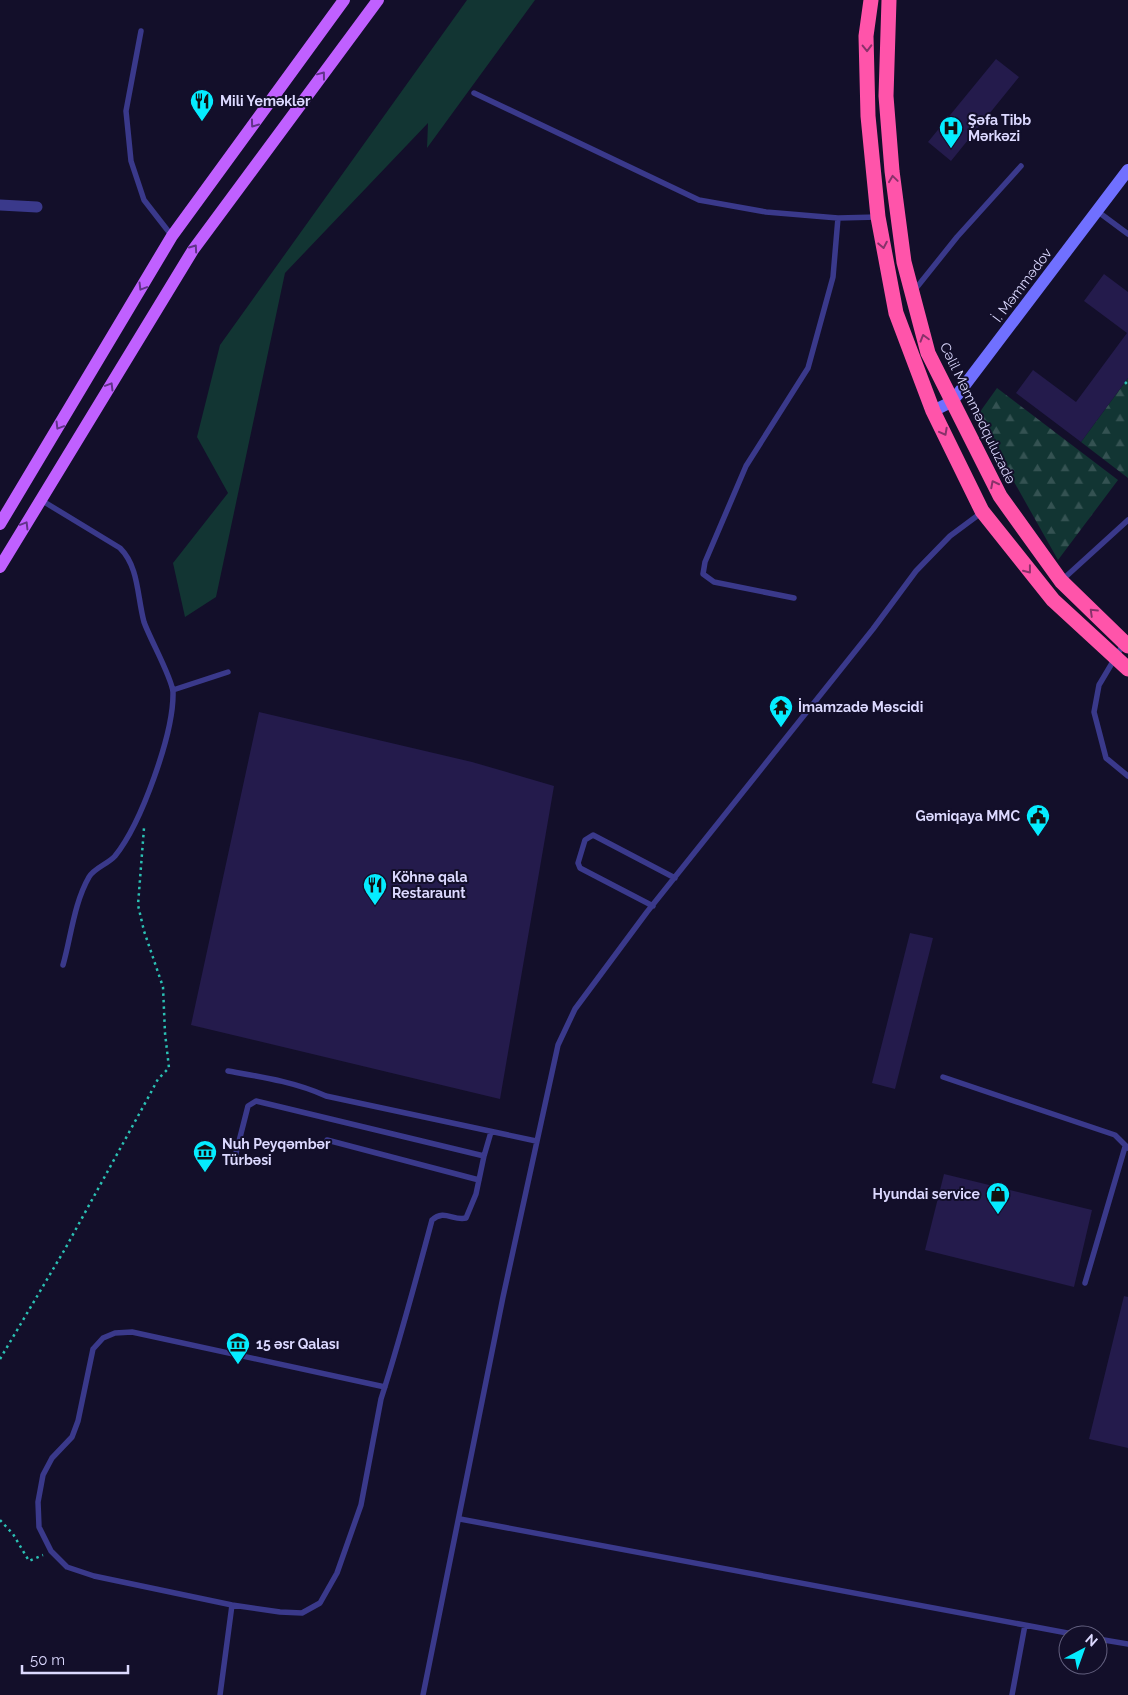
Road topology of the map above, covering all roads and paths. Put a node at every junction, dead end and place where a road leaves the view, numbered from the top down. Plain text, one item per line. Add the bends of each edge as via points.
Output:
1 (344, 0) edge
2 (378, 0) edge
3 (871, 0) edge
4 (889, 0) edge
5 (141, 31) dead end
6 (474, 93) dead end
7 (1021, 166) dead end
8 (1128, 170) edge
9 (0, 205) edge
10 (37, 207) dead end
11 (1096, 211) junction
12 (878, 217) junction
13 (838, 218) junction
14 (1128, 234) edge
15 (172, 236) junction
16 (912, 294) junction
17 (951, 402) junction
18 (933, 411) junction
19 (41, 500) junction
20 (982, 511) junction
21 (1128, 520) edge
22 (0, 524) edge
23 (0, 567) edge
24 (1061, 581) junction
25 (794, 598) dead end
26 (1126, 645) edge
27 (1114, 659) junction
28 (1128, 670) edge
29 (228, 672) dead end
30 (173, 690) junction
31 (1128, 776) edge
32 (141, 810) junction
33 (674, 878) junction
34 (652, 906) junction
35 (63, 965) dead end
36 (228, 1072) dead end
37 (943, 1077) dead end
38 (491, 1132) junction
39 (328, 1140) dead end
40 (536, 1141) junction
41 (1127, 1147) edge
42 (484, 1156) junction
43 (235, 1157) dead end
44 (479, 1180) junction
45 (1084, 1283) dead end
46 (0, 1359) edge
47 (384, 1387) junction
48 (460, 1519) junction
49 (0, 1520) edge
50 (51, 1551) junction
51 (232, 1605) junction
52 (1025, 1625) junction
53 (1058, 1631) edge
54 (1108, 1641) edge
55 (1128, 1644) edge
56 (220, 1695) edge
57 (423, 1695) edge
58 (1012, 1695) edge

1 -> 15 main road
19 -> 2 main road via 193,250
3 -> 12 highway via 866,36 868,116
16 -> 4 highway, Cəlil Məmmədquluzadə via 904,262 893,180 886,96
5 - 15 lane via 126,110 131,161 144,200
6 - 13 lane via 699,200 766,212
7 - 16 lane via 958,236
8 - 11 main road, İ. Məmmədov
9 - 10 street
11 - 14 lane
11 - 17 main road, İ. Məmmədov
12 - 13 lane
12 -> 18 highway via 896,313
13 - 25 lane via 834,277 808,368 746,466 705,562 703,574 714,582
15 -> 22 main road
17 -> 16 highway, Cəlil Məmmədquluzadə via 928,353
17 - 18 main road, İ. Məmmədov
24 -> 17 highway, Cəlil Məmmədquluzadə via 1000,496
18 -> 20 highway
23 -> 19 main road
19 - 30 lane via 120,548 129,557 145,623
20 -> 27 highway via 1053,600
20 - 33 lane via 950,536 916,571
21 - 24 lane
26 -> 24 highway, Cəlil Məmmədquluzadə
26 - 27 lane
27 - 28 highway
27 - 31 lane via 1099,685 1094,712 1106,758
29 - 30 lane
30 - 32 lane via 156,773
32 - 35 lane via 115,856 90,875
32 - 46 path via 146,822 138,905 163,987 169,1068 158,1079 65,1249
33 - 34 lane
33 - 34 lane via 593,835 585,840 578,863 580,868
34 - 40 lane via 575,1010 558,1045
36 - 38 lane via 281,1081 326,1096
37 - 41 lane via 1115,1135
38 - 40 lane
38 - 42 lane
39 - 44 lane
40 - 48 lane
41 - 45 lane
42 - 43 lane via 256,1100 248,1106
42 - 44 lane
44 - 47 lane via 466,1218 444,1214 432,1220
47 - 50 lane via 132,1332 103,1338 93,1349 72,1437 52,1458 43,1475 38,1502 40,1527
47 - 51 lane via 361,1505 337,1573 320,1603 302,1613
48 - 52 lane
48 - 57 lane
49 - 50 path via 13,1534 29,1561
50 - 51 lane via 67,1567 94,1576
51 - 56 lane
52 - 53 lane
52 - 58 lane
54 - 55 lane

